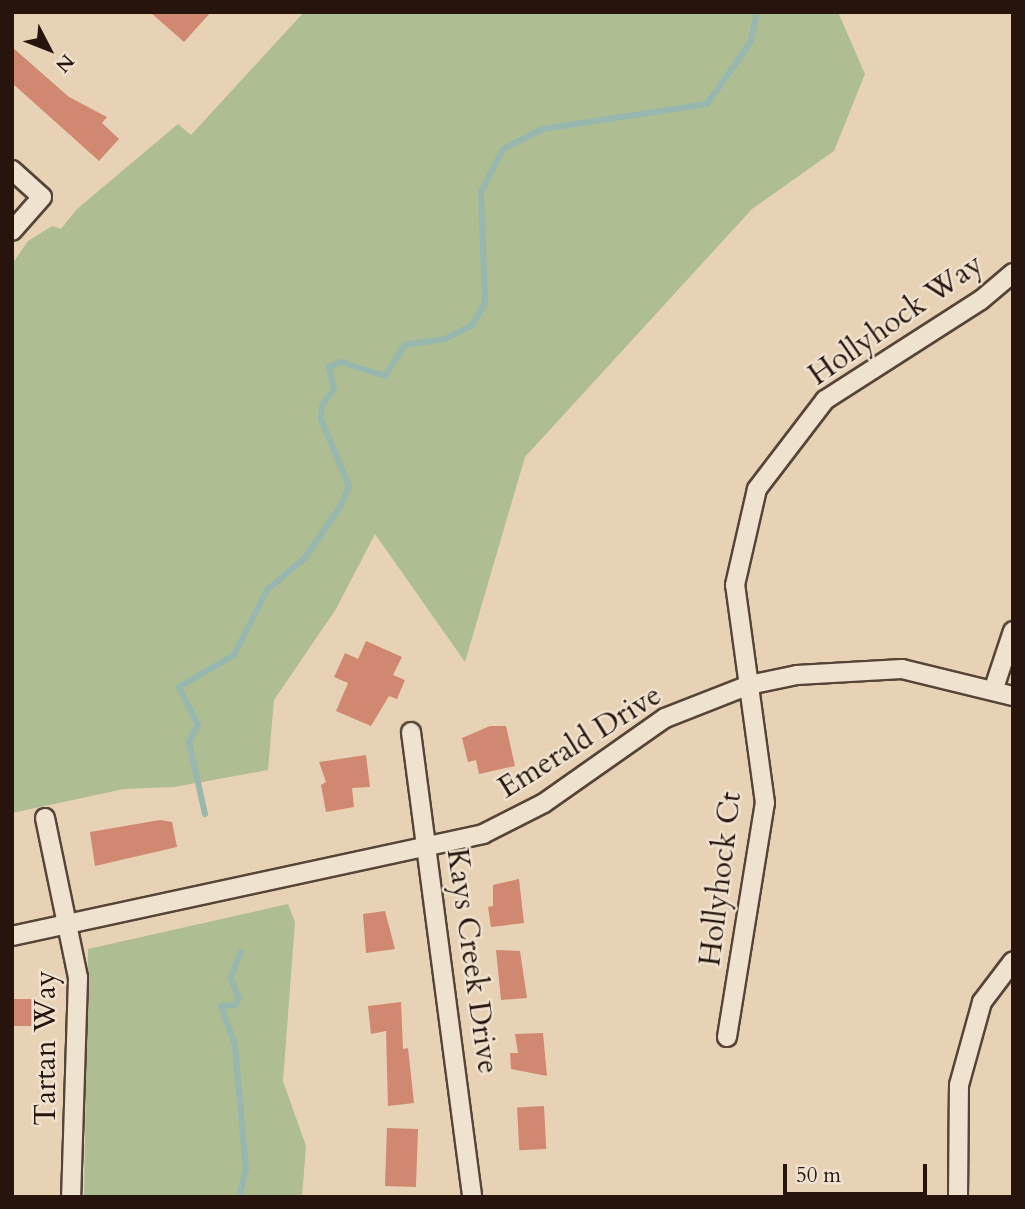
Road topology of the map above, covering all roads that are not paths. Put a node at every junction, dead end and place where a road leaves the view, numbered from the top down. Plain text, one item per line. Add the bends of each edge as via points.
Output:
1 (12, 170) edge
2 (12, 231) edge
3 (1013, 272) edge
4 (1013, 631) edge
5 (749, 685) junction
6 (993, 688) junction
7 (1013, 696) edge
8 (411, 732) dead end
9 (46, 818) dead end
10 (428, 846) junction
11 (67, 925) junction
12 (12, 936) edge
13 (1013, 961) edge
14 (727, 1037) dead end
15 (71, 1197) edge
16 (472, 1197) edge
17 (958, 1197) edge

1 - 2 street via 42,197
3 - 5 street, Hollyhock Way via 981,300 825,400 757,489 735,585
4 - 6 street
5 - 6 street, Emerald Drive via 797,675 902,669
5 - 10 street, Emerald Drive via 665,718 531,810 483,834
5 - 14 street, Hollyhock Ct via 765,803
6 - 7 street, Emerald Drive
8 - 10 street, Kays Creek Drive
9 - 11 street, Tartan Way
10 - 11 street, Emerald Drive
10 - 16 street, Kays Creek Drive
11 - 12 street, Emerald Drive
11 - 15 street, Tartan Way via 78,978
13 - 17 street via 982,1002 959,1085

